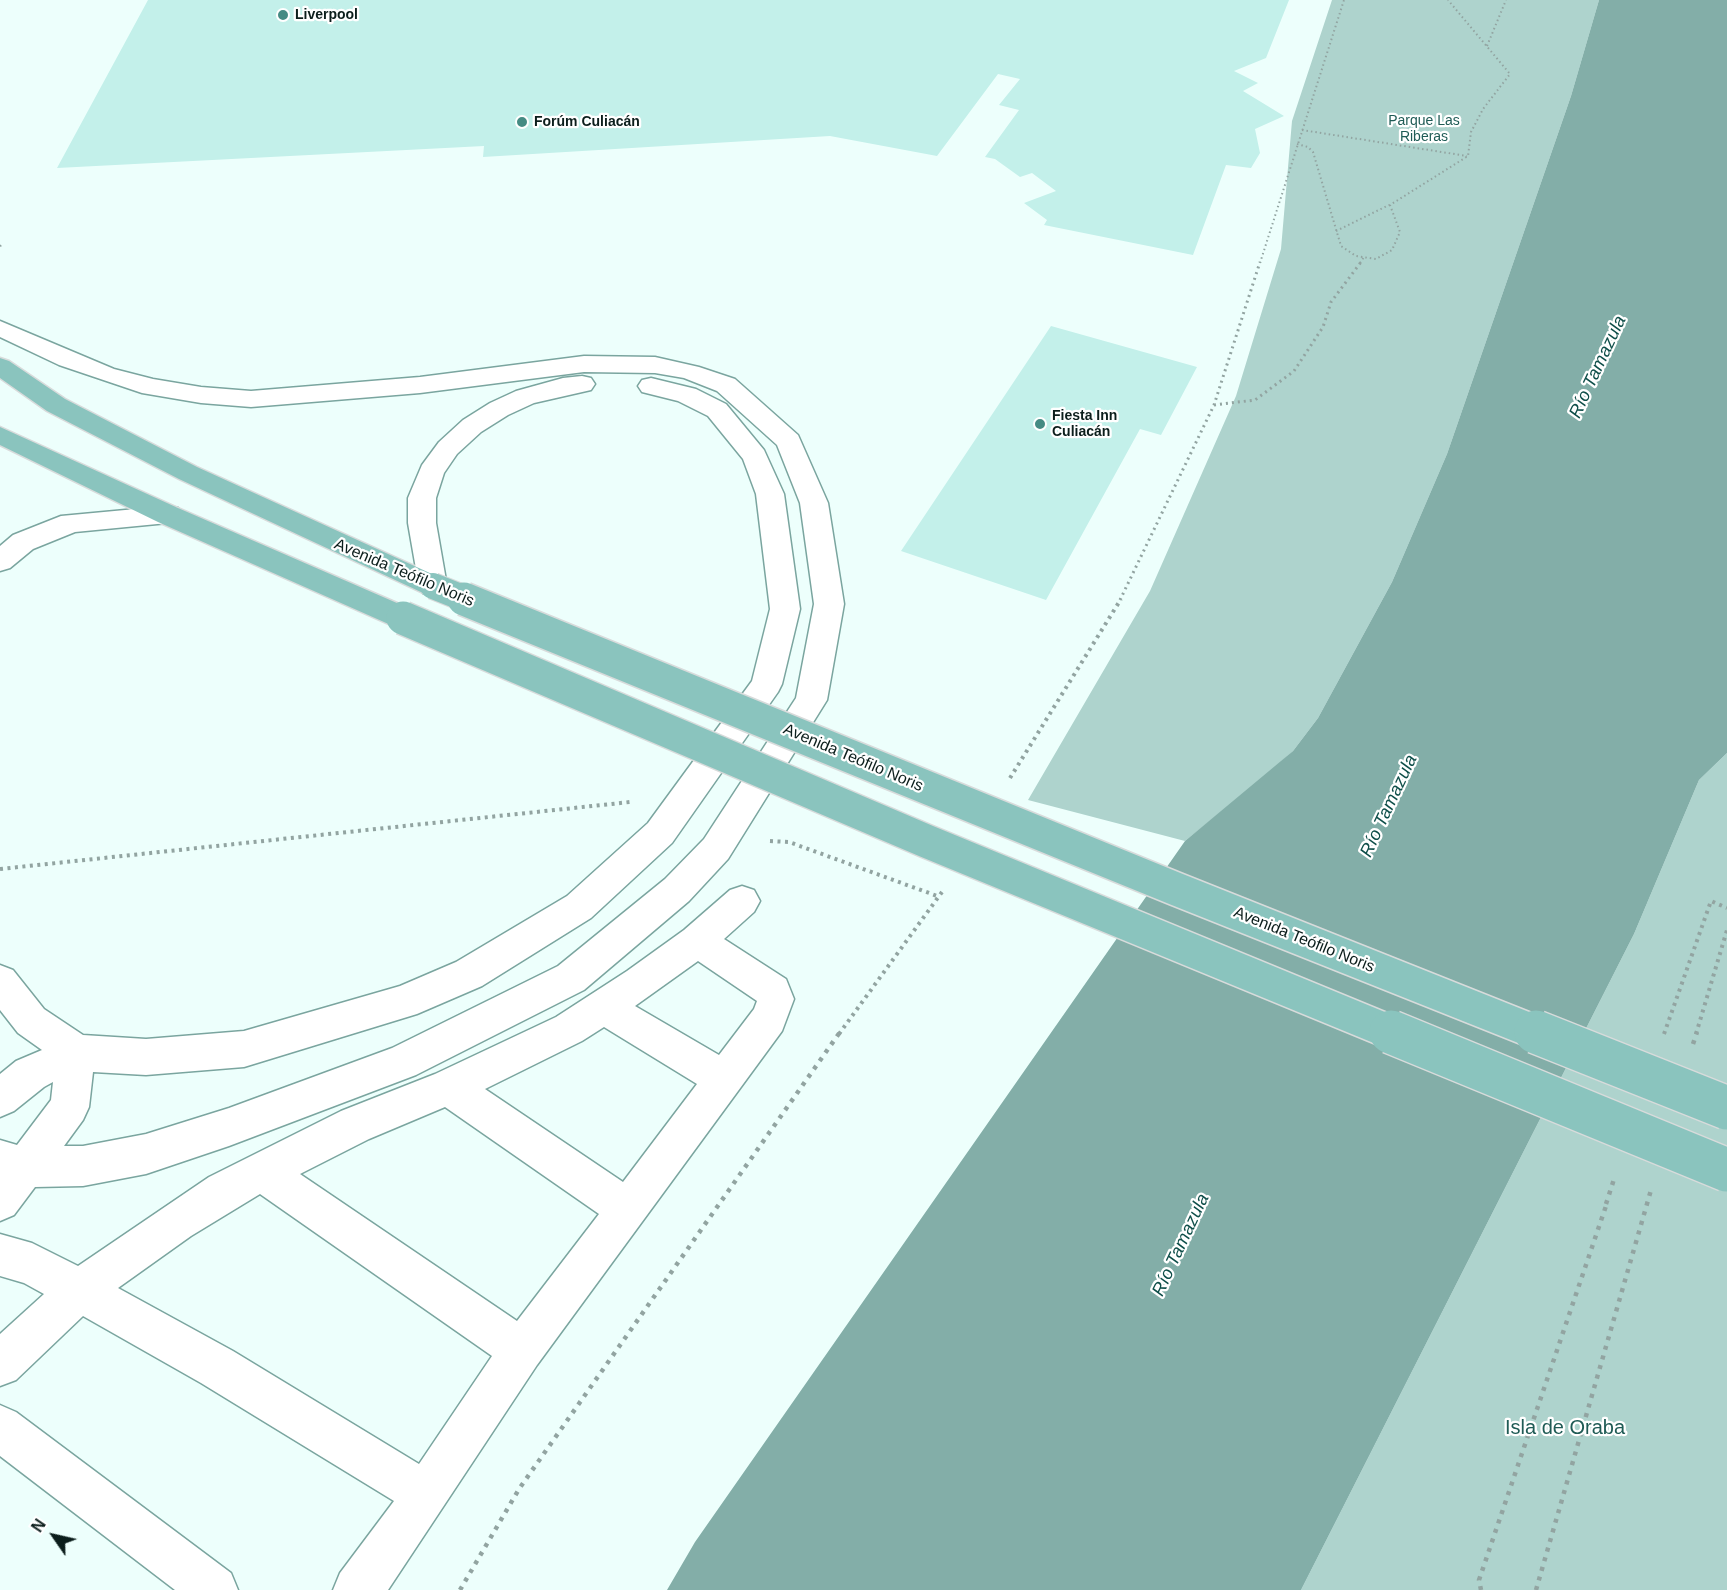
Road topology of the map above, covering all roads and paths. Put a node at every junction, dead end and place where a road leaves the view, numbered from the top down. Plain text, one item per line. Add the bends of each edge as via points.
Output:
1 (1448, 0) edge
2 (1506, 0) edge
3 (1488, 46) junction
4 (1302, 130) dead end
5 (1298, 144) dead end
6 (1468, 156) junction
7 (1390, 205) junction
8 (1336, 231) junction
9 (1365, 257) junction
10 (0, 328) edge
11 (0, 366) edge
12 (1214, 405) dead end
13 (0, 435) edge
14 (772, 449) junction
15 (168, 515) junction
16 (0, 561) edge
17 (433, 586) junction
18 (638, 807) dead end
19 (768, 841) dead end
20 (0, 870) edge
21 (940, 897) dead end
22 (742, 901) dead end
23 (1727, 908) edge
24 (1727, 930) edge
25 (697, 941) junction
26 (0, 982) edge
27 (603, 1007) junction
28 (1662, 1041) dead end
29 (77, 1053) junction
30 (1690, 1055) dead end
31 (725, 1080) junction
32 (449, 1086) junction
33 (0, 1098) edge
34 (1727, 1108) edge
35 (12, 1163) edge
36 (1727, 1170) edge
37 (261, 1171) junction
38 (1617, 1171) dead end
39 (1654, 1180) dead end
40 (0, 1201) edge
41 (626, 1208) junction
42 (0, 1255) edge
43 (80, 1291) junction
44 (522, 1350) junction
45 (0, 1364) edge
46 (0, 1428) edge
47 (425, 1494) junction
48 (214, 1590) edge
49 (357, 1590) edge
50 (1481, 1590) edge
51 (1536, 1590) edge

1 - 3 path
2 - 3 path
3 - 6 path via 1510,74 1471,132
4 - 6 path
5 - 8 path via 1313,153
6 - 7 path
7 - 8 path
7 - 9 path via 1400,232 1392,250 1376,259
8 - 9 path via 1341,246
9 - 12 path via 1331,302 1323,327 1294,371 1255,400
10 - 14 lane via 114,377 181,392 251,399 420,385 584,364 655,365 690,372 726,386 755,408
11 - 17 main road, Avenida Teófilo Noris via 56,405 188,473
13 - 15 main road
14 - 17 lane via 717,410 663,388 632,382 595,382 525,397 472,426 431,471 422,506
14 - 29 lane via 770,494 785,609 767,684 660,833 579,907 469,974 404,1002 255,1045 146,1057
14 - 35 lane via 814,502 829,604 811,700 716,849 677,890 571,978 403,1062 146,1154 83,1166
15 - 16 lane via 71,523 23,542
15 - 36 main road, bridge via 926,841
17 - 34 main road, Avenida Teófilo Noris, bridge via 1132,872
18 - 20 path via 629,802
19 - 21 path via 789,842
22 - 25 lane
23 - 28 path via 1711,901
24 - 30 path
25 - 27 lane
25 - 31 lane via 773,991 776,999 762,1031
26 - 29 lane via 31,1021
27 - 31 lane
27 - 32 lane via 569,1029
29 - 33 lane via 30,1074
29 - 35 lane via 69,1107
31 - 41 lane
32 - 37 lane via 355,1125
32 - 41 lane
35 - 40 lane
37 - 43 lane via 176,1221
37 - 44 lane
38 - 50 path via 1479,1580
39 - 51 path
41 - 44 lane
42 - 43 lane via 32,1263
43 - 45 lane
43 - 47 lane via 218,1367
44 - 47 lane
46 - 48 lane
47 - 49 lane

